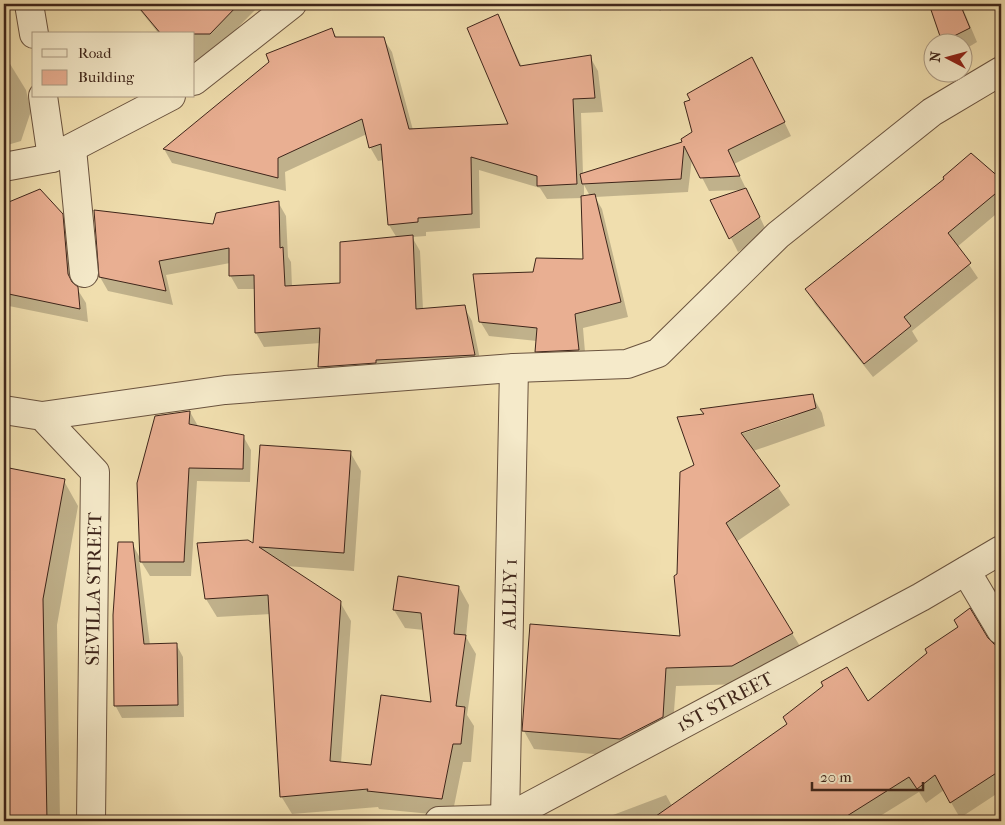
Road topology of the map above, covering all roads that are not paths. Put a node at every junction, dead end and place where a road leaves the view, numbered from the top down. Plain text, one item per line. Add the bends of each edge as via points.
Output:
1 (30, 4) edge
2 (292, 4) edge
3 (34, 32) edge
4 (1001, 71) edge
5 (195, 80) edge
6 (44, 98) edge
7 (167, 98) edge
8 (62, 153) junction
9 (4, 167) edge
10 (84, 273) dead end
11 (514, 368) junction
12 (4, 410) edge
13 (42, 416) junction
14 (1001, 550) edge
15 (966, 570) junction
16 (1001, 630) edge
17 (505, 819) junction
18 (92, 821) edge
19 (438, 821) edge

1 - 3 street
2 - 5 street
4 - 11 street via 932,112 778,235 658,353 627,364
6 - 8 street
7 - 8 street
8 - 9 street
8 - 10 street
11 - 13 street via 224,390
11 - 17 street, ALLEY 1
12 - 13 street
13 - 18 street, SEVILLA STREET via 95,472
14 - 15 street, 1ST STREET
15 - 16 street
15 - 17 street, 1ST STREET
17 - 19 street, 1ST STREET

